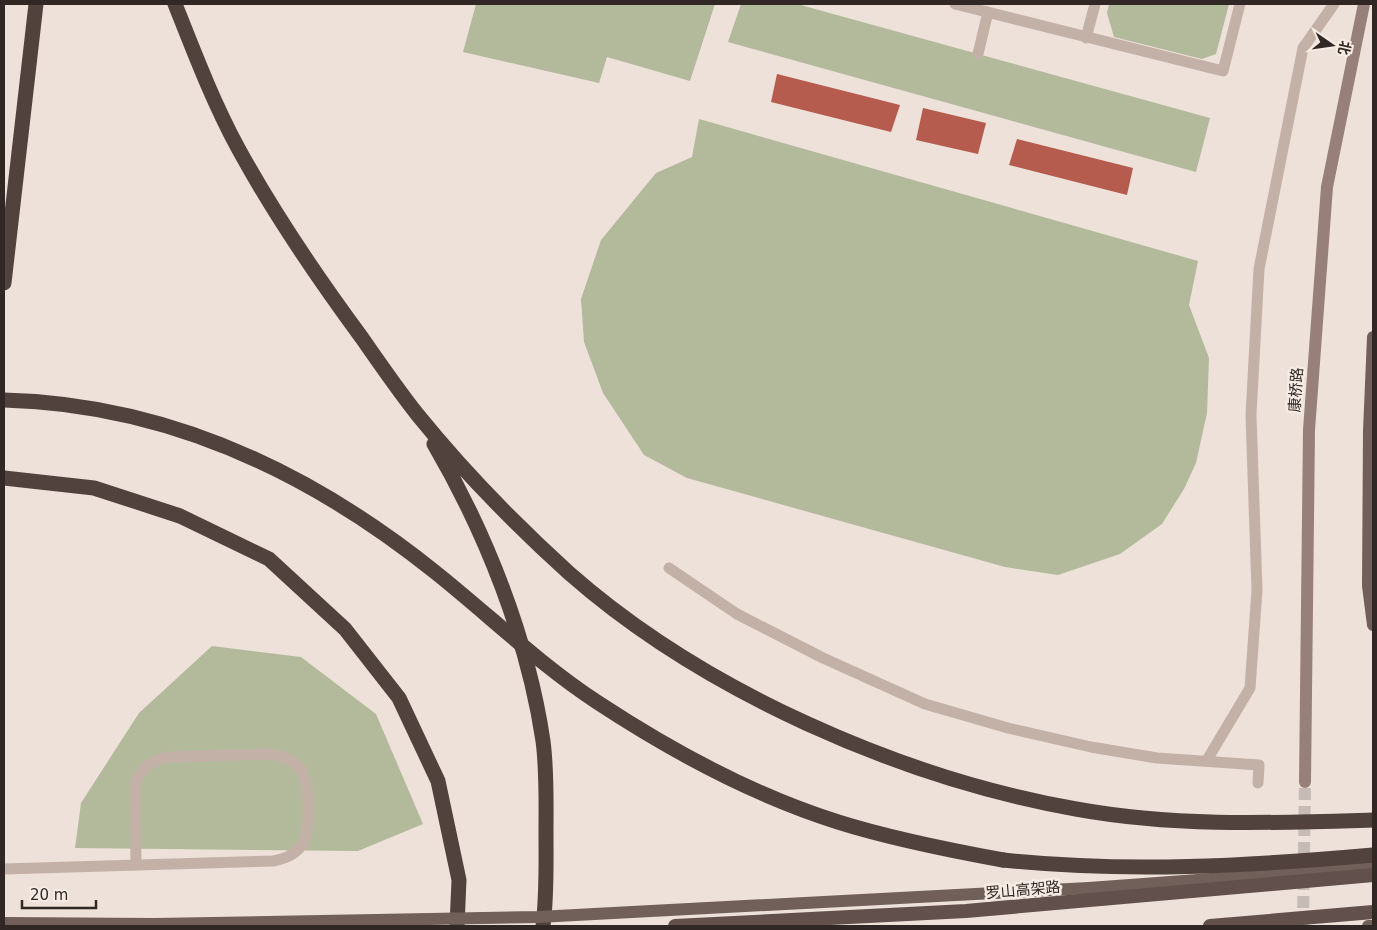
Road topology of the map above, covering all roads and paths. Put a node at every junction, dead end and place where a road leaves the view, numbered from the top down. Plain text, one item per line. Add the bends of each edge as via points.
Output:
1 (36, 4) edge
2 (175, 4) edge
3 (957, 4) edge
4 (1095, 4) edge
5 (1240, 4) edge
6 (1334, 4) edge
7 (1364, 4) edge
8 (988, 12) junction
9 (1086, 38) junction
10 (978, 54) dead end
11 (4, 283) edge
12 (1373, 337) edge
13 (4, 400) edge
14 (417, 414) junction
15 (4, 478) edge
16 (669, 568) dead end
17 (1373, 625) edge
18 (1207, 760) junction
19 (1305, 782) tunnel mouth
20 (1258, 783) dead end
21 (1373, 820) edge
22 (1373, 855) edge
23 (136, 865) junction
24 (1373, 867) edge
25 (4, 869) edge
26 (1373, 875) edge
27 (1373, 912) edge
28 (4, 923) edge
29 (457, 926) edge
30 (543, 926) edge
31 (675, 926) edge
32 (1210, 926) edge
33 (1368, 926) edge
34 (1373, 926) edge

1 - 11 highway
2 - 14 highway via 202,74 273,207 328,291
3 - 8 lane
4 - 9 lane
5 - 9 lane via 1223,71
6 - 18 lane via 1303,48 1259,269 1251,415 1257,590 1250,688
7 - 19 main road, 康桥路 via 1326,196 1310,430
8 - 9 lane
8 - 10 lane
12 - 17 main road via 1368,586
13 - 22 highway, bridge via 68,404 111,411 197,435 300,480 386,535 595,701 675,751 726,777 838,822 920,844 1003,860 1078,867 1174,868
14 - 21 highway via 508,516 572,575 692,662 841,740 930,771 1075,809 1154,820 1234,824
14 - 30 highway via 455,479 489,554 529,667 543,742 547,898
15 - 29 highway via 94,488 180,516 269,559 345,629 399,698 438,781 459,880
16 - 18 lane via 737,614 823,658 925,704 1091,747 1157,758
18 - 20 lane via 1259,765
23 - 23 lane via 273,861 294,853 302,845 309,823 308,789 300,768 282,755 270,754 169,757 148,764 137,778 134,794
23 - 25 lane
24 - 28 main road, bridge via 1089,888 538,917 155,924
26 - 31 highway, 罗山高架路, bridge via 966,911
27 - 32 highway, bridge
33 - 34 main road

